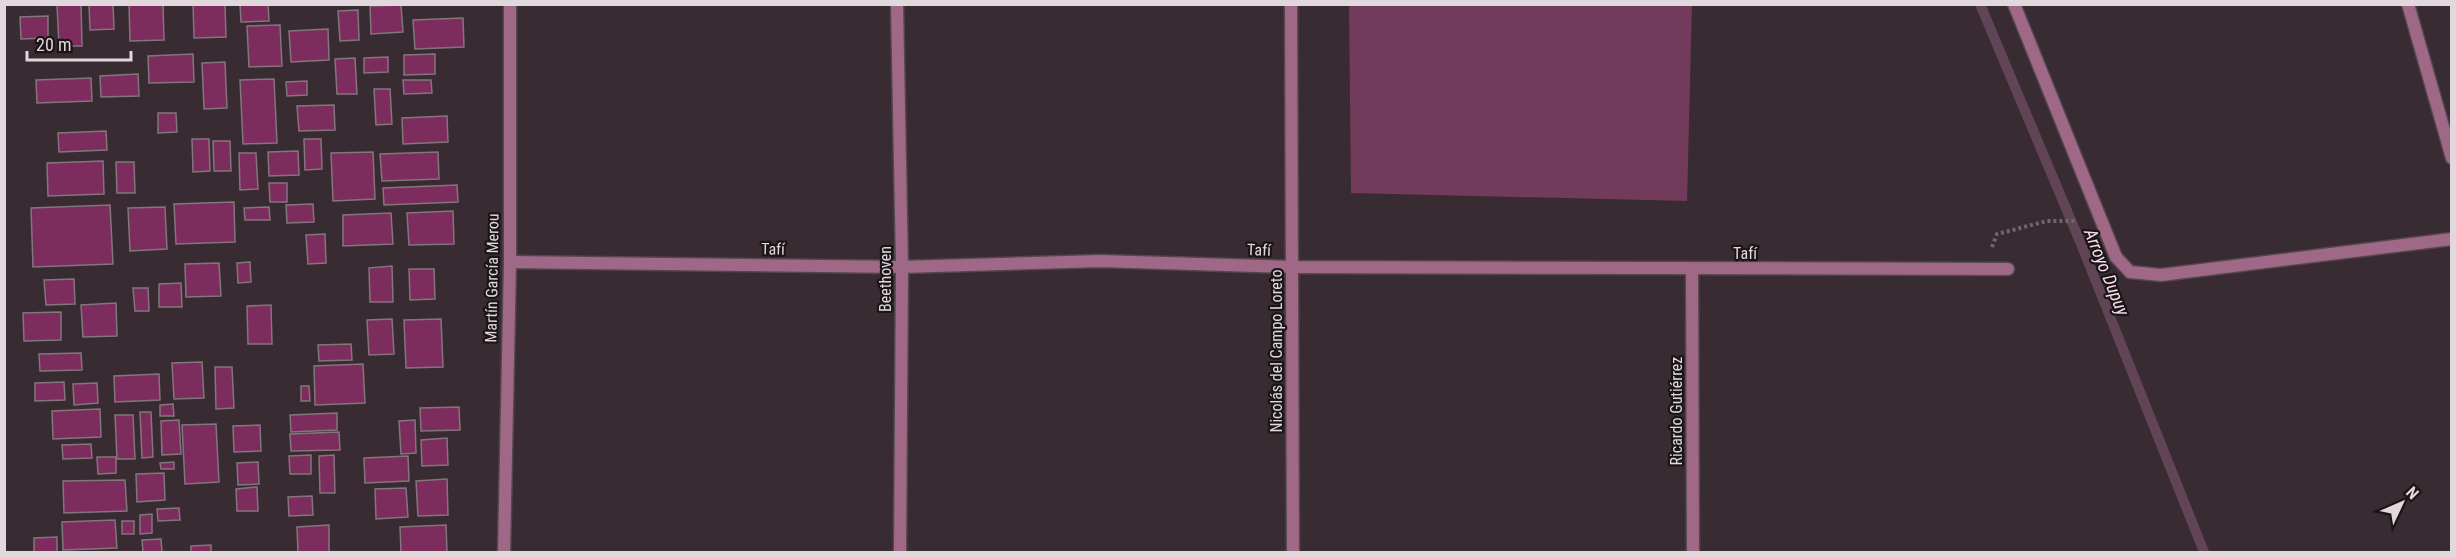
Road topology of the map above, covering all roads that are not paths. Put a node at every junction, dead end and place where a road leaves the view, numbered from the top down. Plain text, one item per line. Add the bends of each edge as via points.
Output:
1 (510, 4) edge
2 (897, 4) edge
3 (1292, 4) edge
4 (2014, 4) edge
5 (2408, 4) edge
6 (2451, 158) edge
7 (2451, 239) edge
8 (510, 262) junction
9 (902, 267) junction
10 (1292, 267) junction
11 (2008, 269) dead end
12 (1692, 270) junction
13 (504, 552) edge
14 (900, 552) edge
15 (1293, 552) edge
16 (1693, 552) edge

1 - 8 street, Martín García Merou
2 - 9 street, Beethoven
3 - 10 street, Nicolás del Campo Loreto
4 - 7 street via 2116,256 2130,272 2161,274
5 - 6 street
8 - 9 street, Tafí
8 - 13 street, Martín García Merou
9 - 10 street, Tafí via 1100,261
9 - 14 street, Beethoven
10 - 12 street, Tafí
10 - 15 street, Nicolás del Campo Loreto
11 - 12 street, Tafí
12 - 16 street, Ricardo Gutiérrez

